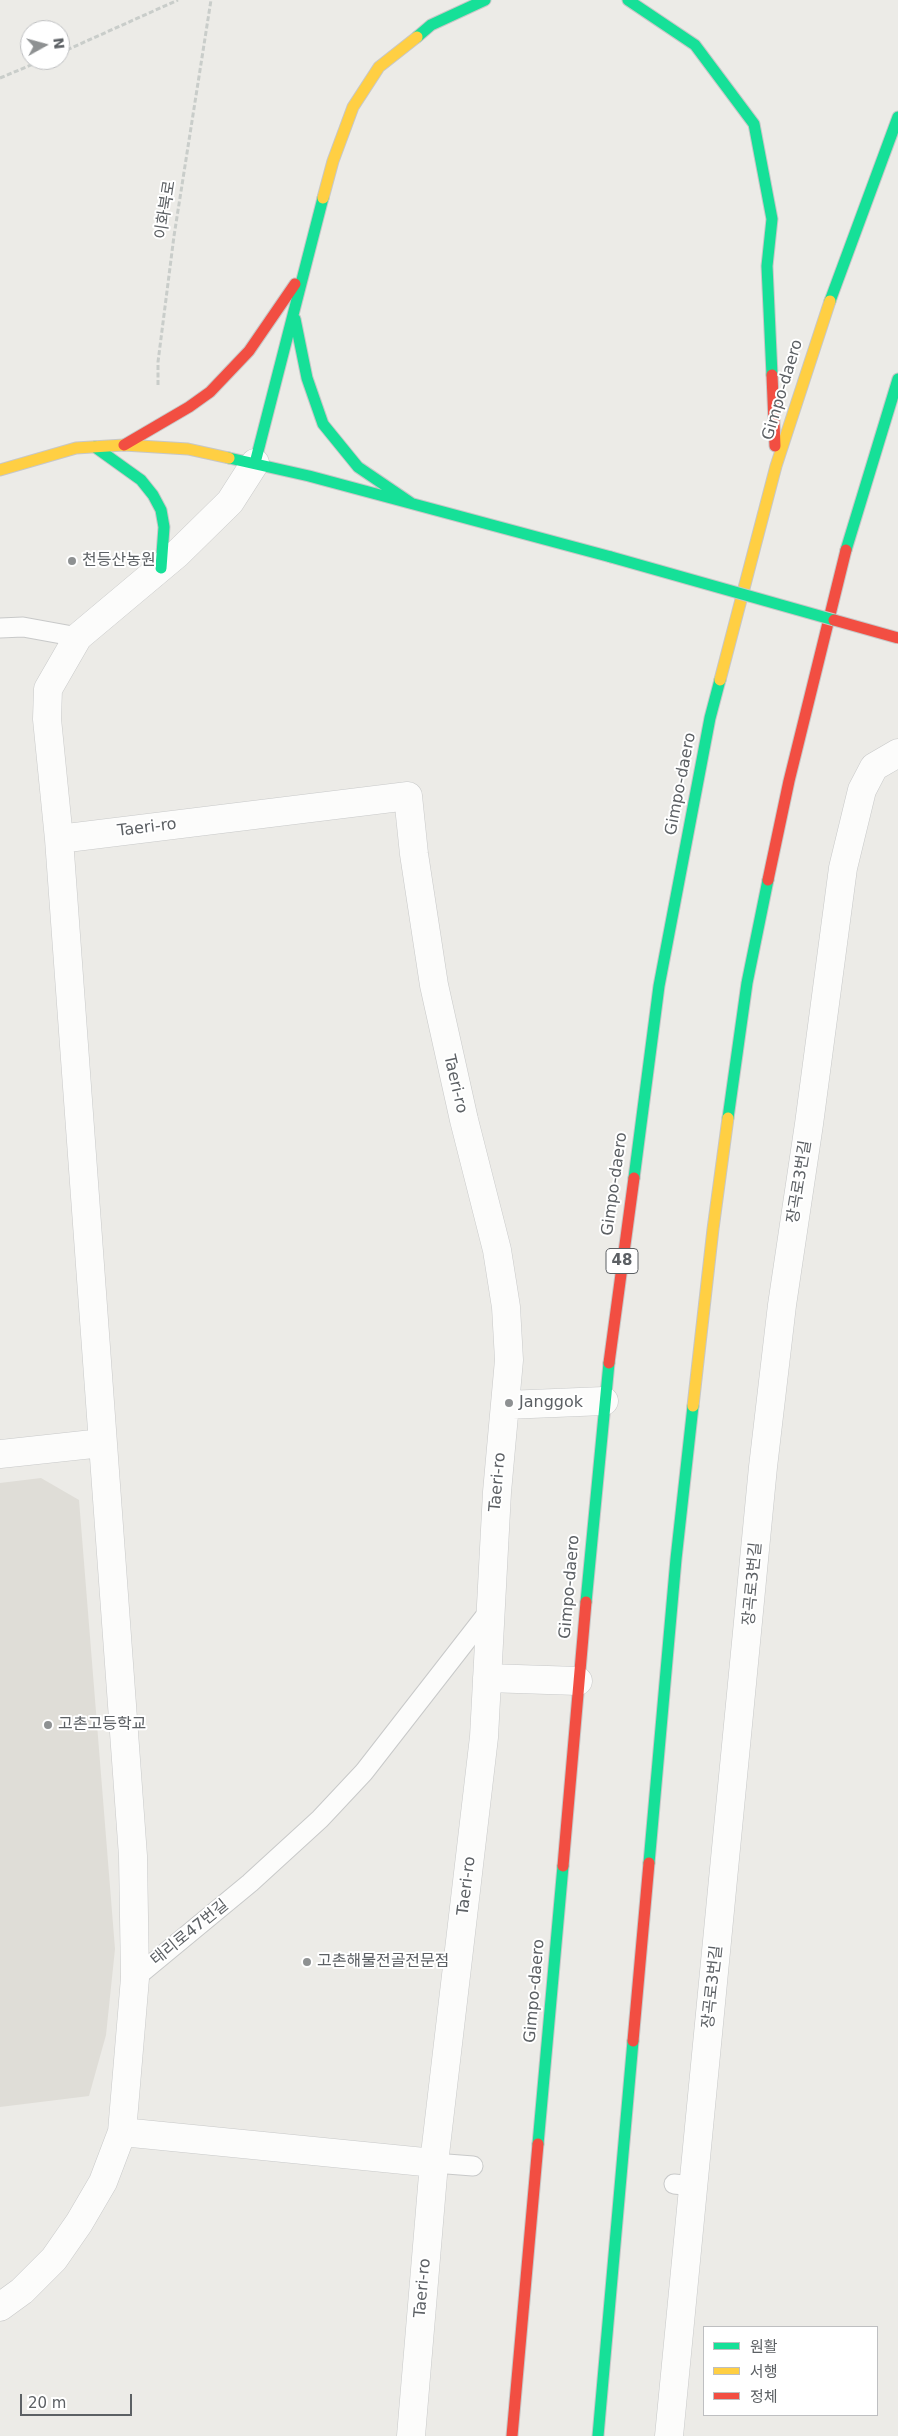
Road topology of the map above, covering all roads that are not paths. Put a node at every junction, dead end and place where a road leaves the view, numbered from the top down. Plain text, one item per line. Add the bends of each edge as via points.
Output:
1 (485, 0) edge
2 (628, 0) edge
3 (898, 117) edge
4 (304, 271) junction
5 (294, 313) junction
6 (898, 378) edge
7 (124, 445) junction
8 (95, 448) junction
9 (255, 463) junction
10 (776, 466) junction
11 (0, 470) edge
12 (410, 503) junction
13 (161, 568) junction
14 (0, 628) edge
15 (78, 637) junction
16 (898, 638) edge
17 (898, 753) edge
18 (59, 839) junction
19 (604, 1401) junction
20 (506, 1405) junction
21 (102, 1443) junction
22 (0, 1454) edge
23 (490, 1610) junction
24 (487, 1678) junction
25 (578, 1681) junction
26 (135, 1978) junction
27 (122, 2132) junction
28 (434, 2163) junction
29 (473, 2166) dead end
30 (0, 2307) edge
31 (411, 2436) edge
32 (512, 2436) edge
33 (598, 2436) edge
34 (669, 2436) edge

1 - 4 main road via 431,25 379,67 353,106 333,161
2 - 10 main road via 695,44 754,124 772,218 767,266
3 - 10 main road, Gimpo-daero / 48 via 823,319
4 - 5 main road
4 - 7 main road via 249,351 229,374 210,392
5 - 9 main road
5 - 12 main road via 307,378 323,424 358,467
6 - 33 main road via 847,547 789,781 747,983 713,1229 676,1559
7 - 8 main road
7 - 9 main road via 188,449
8 - 11 main road via 67,450
8 - 13 main road via 141,480 153,495 161,510 164,527
9 - 12 main road
9 - 13 street via 230,502
10 - 19 main road, Gimpo-daero / 48 via 710,718 659,986
12 - 16 main road, bridge
13 - 15 street
14 - 15 lane via 23,627
15 - 18 street via 48,689 46,719
17 - 34 street, 장곡로3번길 via 874,767 862,790 843,868 782,1305 684,2185
18 - 20 street, Taeri-ro via 408,796 434,985 497,1250 506,1307 509,1360
18 - 21 street
19 - 20 street
19 - 25 main road, Gimpo-daero / 48
20 - 23 street, Taeri-ro
21 - 22 street
21 - 26 street via 133,1856
23 - 24 street, Taeri-ro
23 - 26 lane, 태리로47번길 via 364,1772 320,1819 250,1883
24 - 25 street
24 - 28 street, Taeri-ro via 484,1737
25 - 32 main road, Gimpo-daero / 48
26 - 27 street, 태리로47번길
27 - 28 street
27 - 30 street, 태리로47번길 via 103,2182 54,2259 22,2291
28 - 29 lane
28 - 31 street, Taeri-ro

